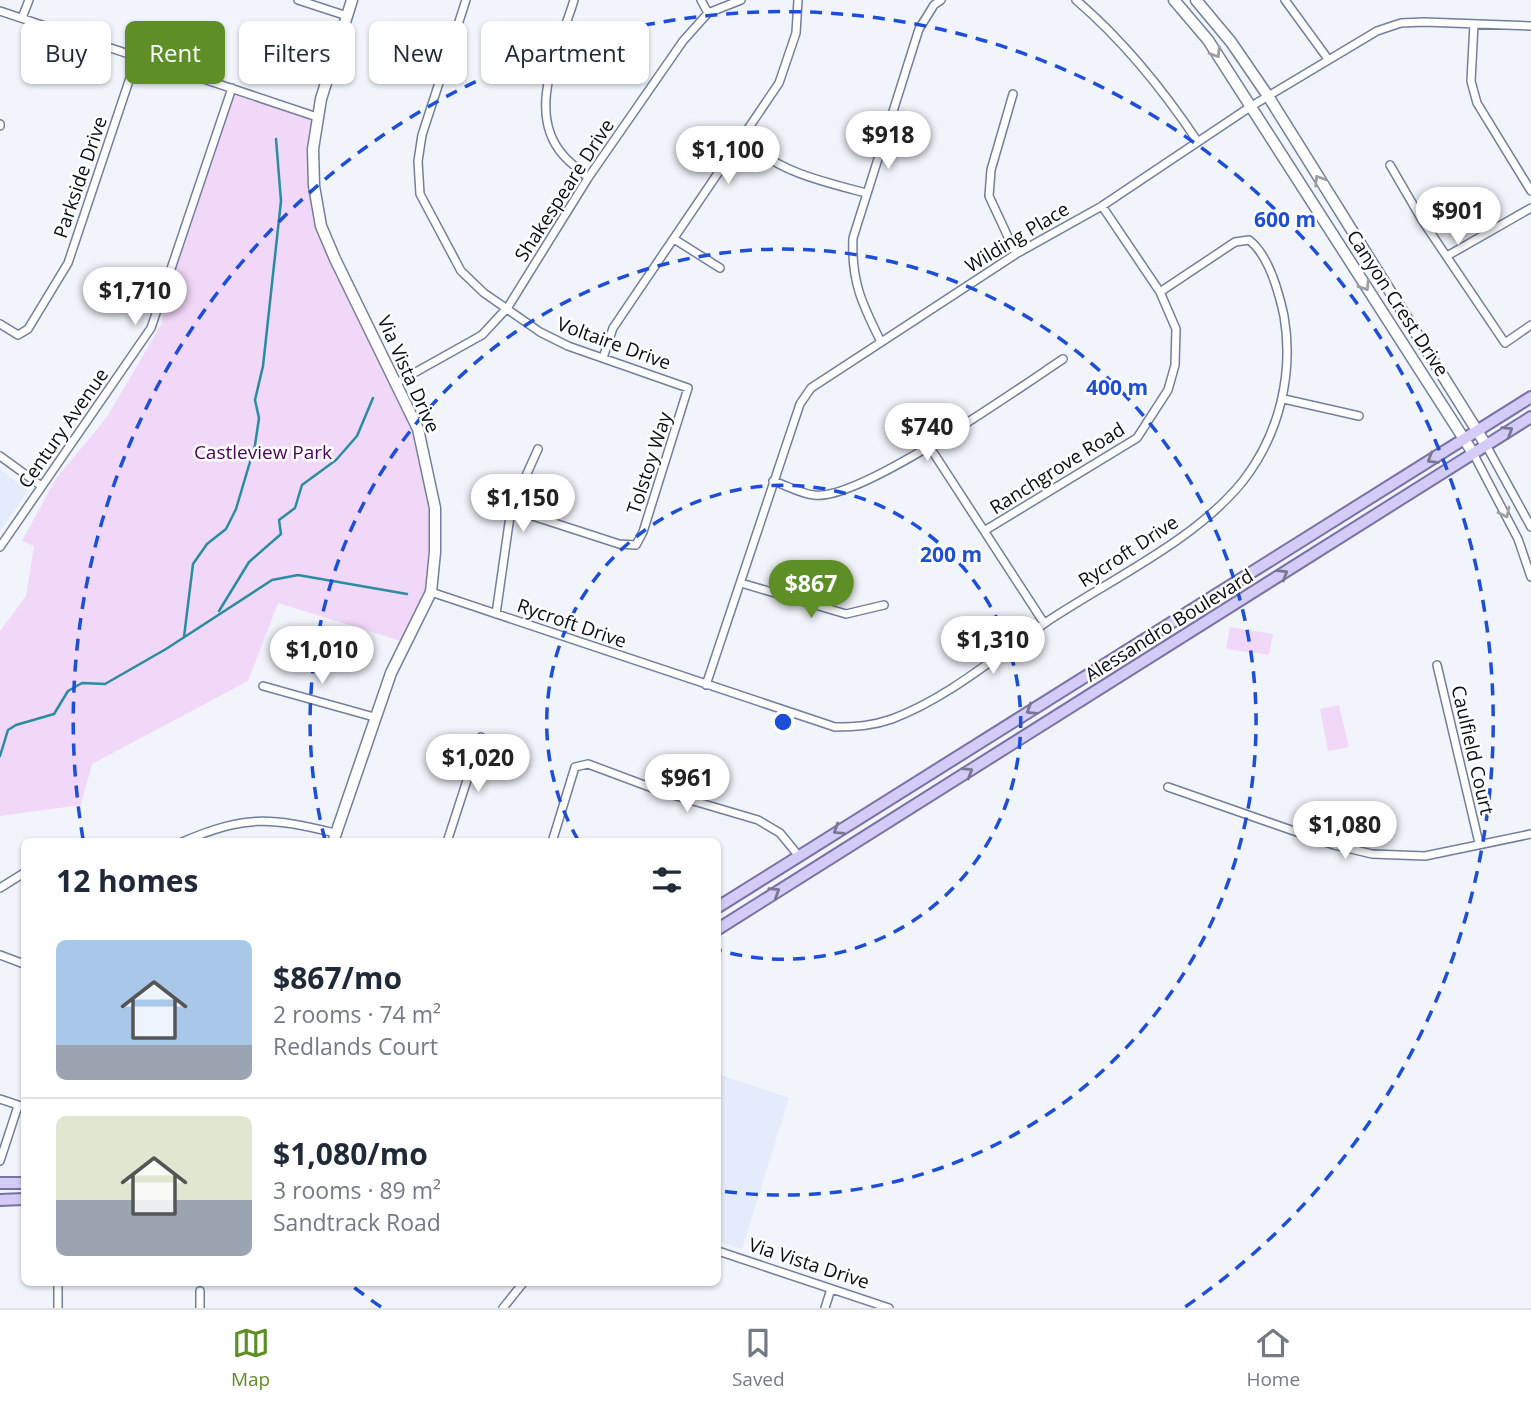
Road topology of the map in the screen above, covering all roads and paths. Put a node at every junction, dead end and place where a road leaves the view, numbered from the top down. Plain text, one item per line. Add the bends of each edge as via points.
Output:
1 (29, 0) edge
2 (298, 0) edge
3 (352, 0) edge
4 (466, 0) edge
5 (574, 0) edge
6 (701, 0) edge
7 (741, 0) edge
8 (798, 0) edge
9 (941, 0) edge
10 (1076, 0) edge
11 (1174, 0) edge
12 (1196, 0) edge
13 (1285, 0) edge
14 (0, 11) edge
15 (708, 13) junction
16 (347, 16) junction
17 (22, 18) junction
18 (1474, 24) junction
19 (1531, 26) edge
20 (125, 53) edge
21 (1328, 59) junction
22 (128, 84) edge
23 (220, 84) edge
24 (232, 88) junction
25 (1013, 94) dead end
26 (1268, 96) junction
27 (1250, 107) junction
28 (317, 117) junction
29 (743, 139) junction
30 (1198, 142) junction
31 (1390, 165) dead end
32 (588, 178) junction
33 (1531, 191) edge
34 (866, 193) junction
35 (1102, 206) junction
36 (1531, 208) edge
37 (674, 239) junction
38 (1016, 254) junction
39 (1447, 256) junction
40 (720, 268) dead end
41 (1160, 292) junction
42 (508, 307) junction
43 (0, 324) edge
44 (1531, 325) edge
45 (881, 342) junction
46 (603, 358) junction
47 (1063, 359) dead end
48 (398, 382) junction
49 (688, 388) joint
50 (1531, 397) edge
51 (1283, 399) junction
52 (1359, 416) dead end
53 (1531, 417) edge
54 (1477, 432) junction
55 (1464, 439) junction
56 (1486, 445) junction
57 (929, 446) junction
58 (538, 449) dead end
59 (1473, 453) junction
60 (0, 456) edge
61 (774, 481) junction
62 (40, 485) junction
63 (511, 509) junction
64 (1531, 527) edge
65 (984, 531) junction
66 (0, 547) edge
67 (1531, 577) edge
68 (741, 583) junction
69 (431, 592) junction
70 (884, 605) dead end
71 (496, 614) junction
72 (1044, 623) junction
73 (1437, 665) dead end
74 (706, 685) junction
75 (263, 686) dead end
76 (374, 717) junction
77 (481, 737) dead end
78 (1168, 787) dead end
79 (1531, 834) edge
80 (334, 837) edge
81 (193, 838) edge
82 (448, 838) edge
83 (553, 838) edge
84 (1479, 843) junction
85 (798, 855) junction
86 (21, 875) edge
87 (0, 888) edge
88 (721, 905) edge
89 (721, 927) edge
90 (0, 956) edge
91 (21, 963) edge
92 (0, 1099) edge
93 (21, 1106) edge
94 (0, 1161) edge
95 (21, 1182) edge
96 (0, 1183) edge
97 (21, 1199) edge
98 (0, 1200) edge
99 (721, 1252) edge
100 (58, 1286) edge
101 (521, 1286) edge
102 (831, 1289) junction
103 (200, 1291) dead end
104 (58, 1308) edge
105 (200, 1308) edge
106 (503, 1308) edge
107 (825, 1308) edge
108 (889, 1308) edge

1 - 17 street
2 - 16 street
3 - 16 main road, Via Vista Drive
4 - 42 street, Voltaire Drive via 422,135 420,194 461,271
5 - 32 street via 543,109 562,154
6 - 15 street
7 - 15 street, Shakespeare Drive
8 - 29 street via 796,33 779,83
9 - 34 street via 919,29
10 - 30 street via 1128,48
11 -> 27 main road, Canyon Crest Drive via 1208,40
12 - 26 main road, Canyon Crest Drive
13 - 21 street
14 - 17 street
15 - 32 street, Shakespeare Drive via 659,73
16 - 28 main road, Via Vista Drive
17 - 20 street
18 - 19 street, Wilding Place
18 - 21 street, Wilding Place via 1401,23
18 - 33 street via 1471,81 1477,103
21 - 26 street, Wilding Place
22 - 43 street, Parkside Drive via 68,262 28,329 18,335
23 - 24 street
24 - 28 street
24 - 62 street, Century Avenue via 151,328
25 - 38 street via 991,170 989,196
26 - 27 street, Wilding Place
54 -> 26 main road, Canyon Crest Drive
27 - 30 street, Wilding Place
27 -> 55 main road, Canyon Crest Drive
28 - 48 main road, Via Vista Drive via 314,186 321,226
29 - 34 street via 762,156 797,175
29 - 37 street
30 - 35 street, Wilding Place
31 - 39 street
32 - 42 street, Shakespeare Drive
34 - 45 street via 853,238 852,262 857,293
35 - 38 street, Wilding Place
35 - 41 street, Ranchgrove Road
36 - 39 street
37 - 40 street
37 - 46 street via 613,328
38 - 45 street, Wilding Place
39 - 44 street via 1505,343
41 - 51 street, Rycroft Drive via 1235,243 1249,240 1259,247 1282,303 1288,352
41 - 65 street, Ranchgrove Road via 1176,329 1175,365 1168,390 1137,438
42 - 46 street, Voltaire Drive via 540,332
42 - 48 street, Shakespeare Drive via 482,335
45 - 61 street, Wilding Place via 811,388 800,404
46 - 49 street, Voltaire Drive
47 - 57 street
48 - 69 main road, Via Vista Drive via 418,429 435,508
49 - 63 street, Tolstoy Way via 636,545 619,544
50 - 54 main road, Alessandro Boulevard
51 - 52 street
51 - 72 street, Rycroft Drive via 1257,459 1215,512
56 -> 53 main road, Alessandro Boulevard
54 - 55 main road, Alessandro Boulevard
54 - 56 main road, Canyon Crest Drive
55 - 59 main road, Canyon Crest Drive
55 -> 85 main road, Alessandro Boulevard
56 - 59 main road, Alessandro Boulevard
56 - 64 street
57 - 61 street via 851,489 816,496
57 - 65 street
58 - 63 street
59 -> 67 street via 1518,539
89 -> 59 main road, Alessandro Boulevard
60 - 62 street
61 - 68 street, Wilding Place
62 - 66 street, Century Avenue
63 - 71 street
65 - 72 street
68 - 70 street via 846,614
68 - 74 street, Wilding Place
69 - 71 street, Rycroft Drive
69 - 76 main road, Via Vista Drive
71 - 74 street, Rycroft Drive
72 - 74 street, Rycroft Drive via 922,705 864,727 835,727
73 - 84 street, Caulfield Court
75 - 76 street
76 - 80 main road, Via Vista Drive
77 - 82 street
78 - 84 street via 1372,854 1425,856
79 - 84 street
80 - 81 street via 279,820 243,820
83 - 85 street via 575,766 588,764 758,820 780,833
85 - 88 main road, Alessandro Boulevard
86 - 87 street
90 - 91 street
92 - 93 street
93 - 94 street
95 - 96 main road
97 - 98 main road
99 - 102 street, Via Vista Drive
100 - 104 street
101 - 106 street
102 - 107 street
102 - 108 street, Via Vista Drive
103 - 105 street

